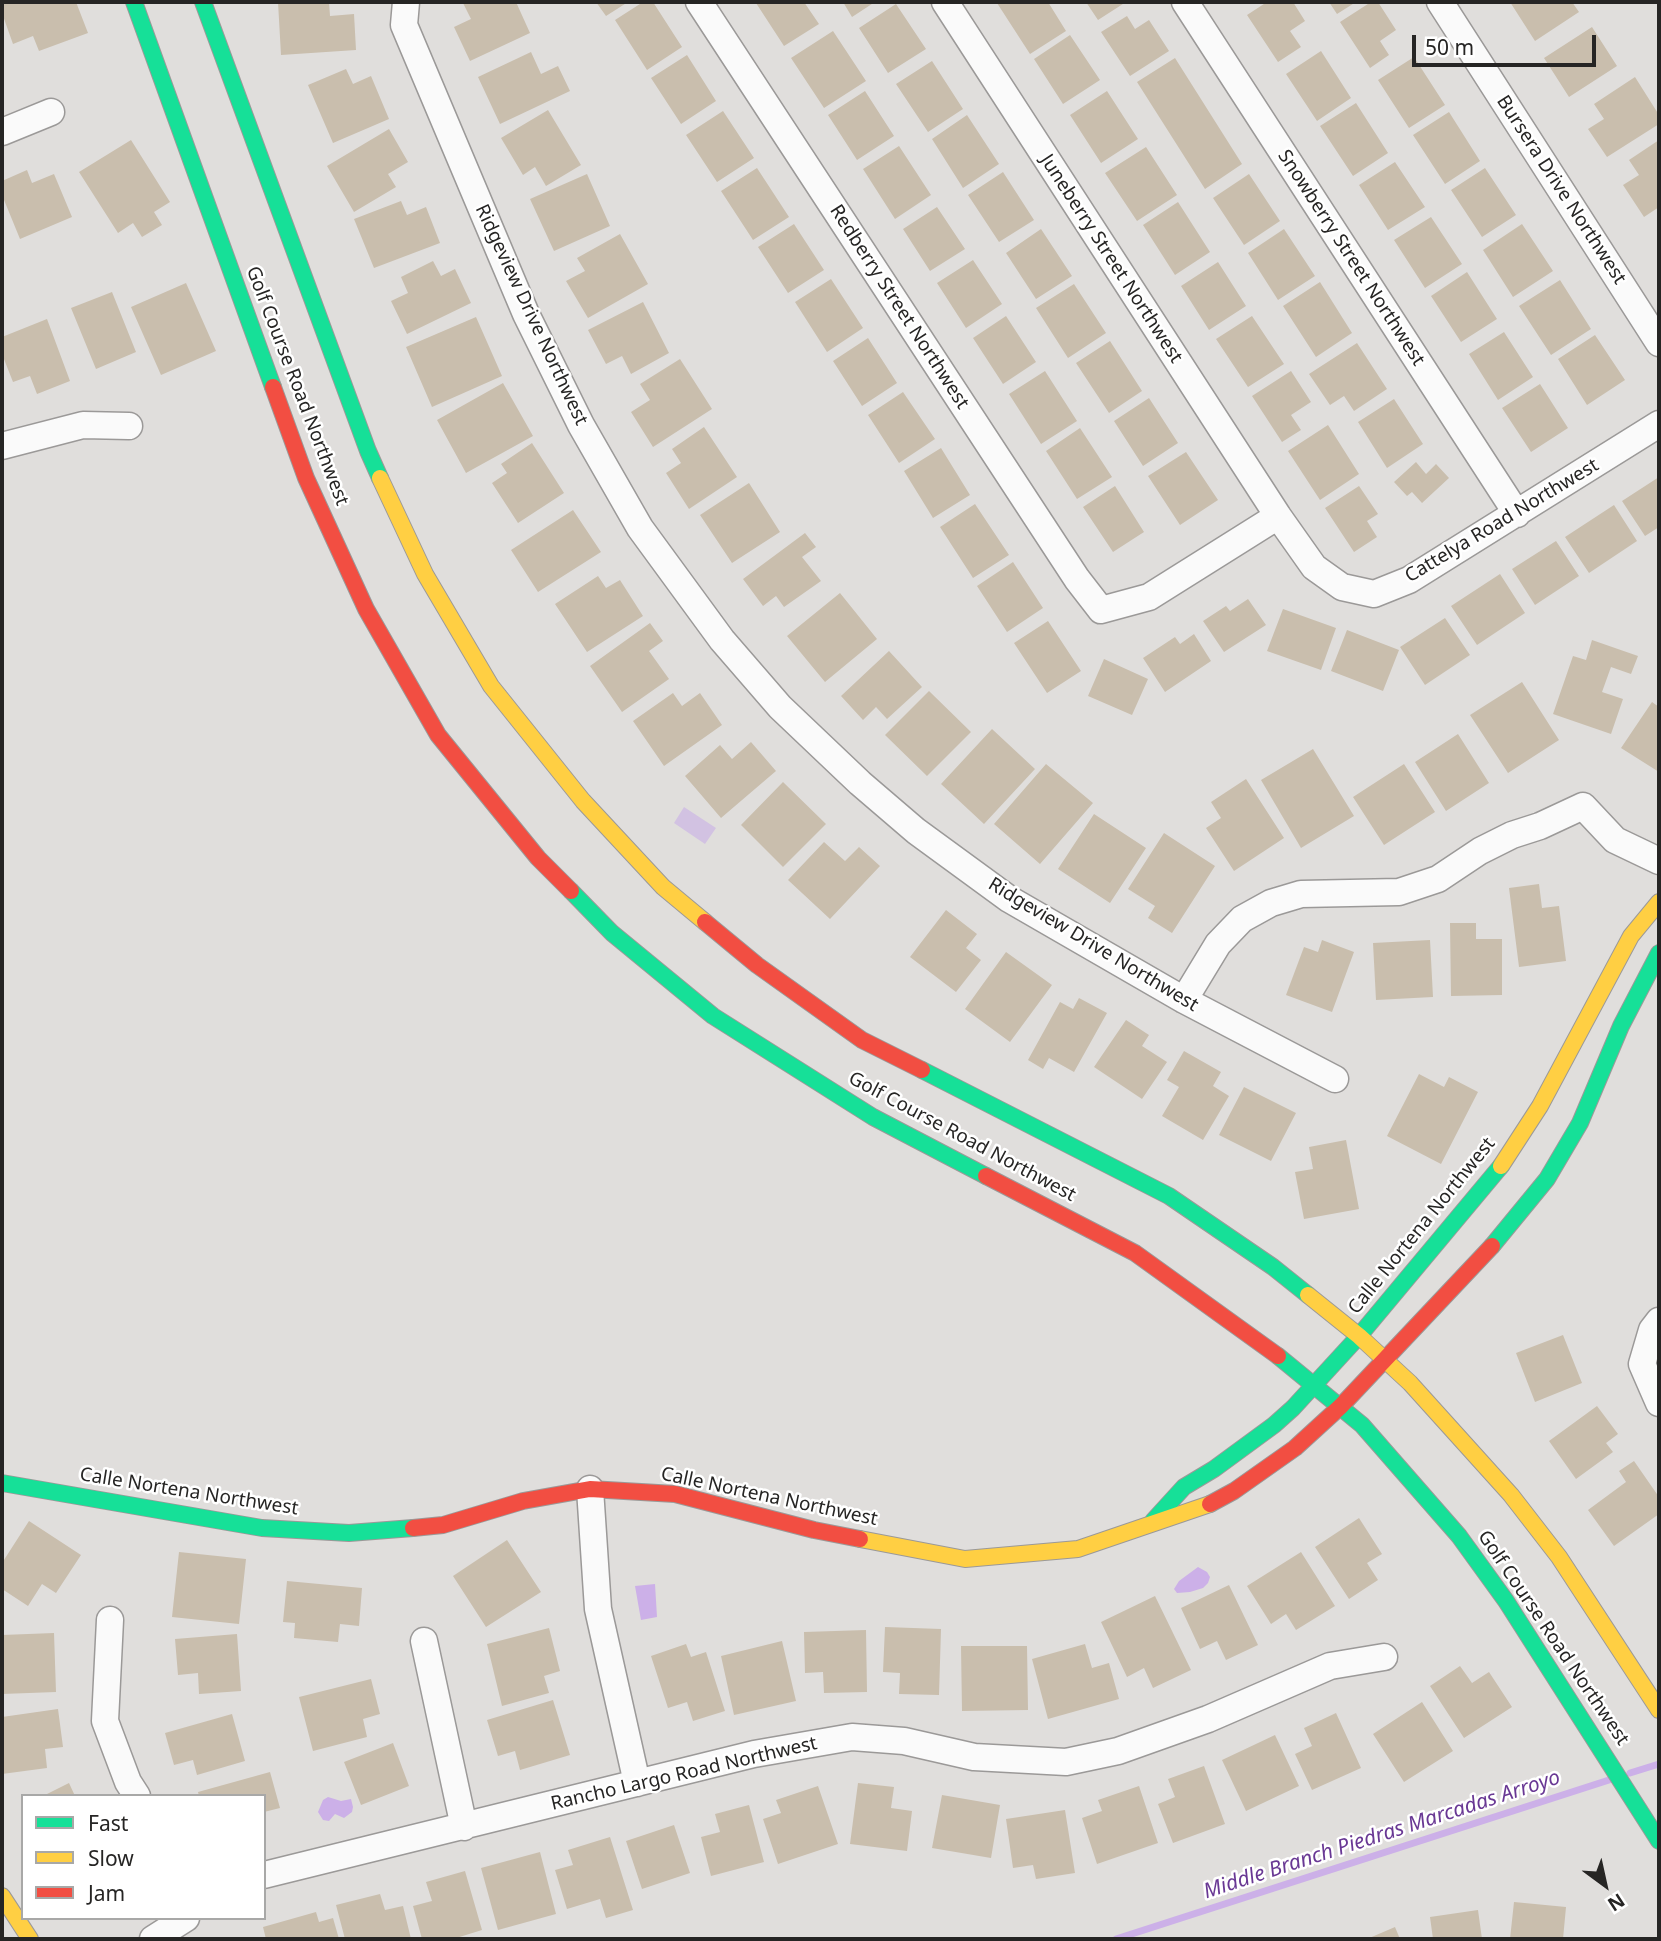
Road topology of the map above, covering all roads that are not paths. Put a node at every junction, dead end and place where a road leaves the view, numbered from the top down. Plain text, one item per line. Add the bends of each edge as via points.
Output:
1 (134, 2) edge
2 (203, 2) edge
3 (406, 2) edge
4 (699, 2) edge
5 (945, 2) edge
6 (1185, 2) edge
7 (1440, 2) edge
8 (51, 112) dead end
9 (2, 132) edge
10 (1659, 343) edge
11 (1659, 424) edge
12 (130, 426) dead end
13 (2, 446) edge
14 (1517, 514) junction
15 (1278, 516) junction
16 (1659, 861) edge
17 (1659, 902) edge
18 (1659, 953) edge
19 (1184, 1000) junction
20 (1335, 1079) dead end
21 (1659, 1321) edge
22 (1359, 1336) junction
23 (1386, 1359) junction
24 (1315, 1384) junction
25 (1659, 1403) edge
26 (1341, 1406) junction
27 (2, 1483) edge
28 (590, 1489) junction
29 (1153, 1522) junction
30 (110, 1620) dead end
31 (424, 1641) dead end
32 (1384, 1657) dead end
33 (1659, 1709) edge
34 (637, 1783) junction
35 (136, 1794) edge
36 (464, 1827) junction
37 (1659, 1841) edge
38 (266, 1875) edge
39 (2, 1896) edge
40 (183, 1920) edge
41 (30, 1939) edge
42 (153, 1939) edge

1 - 24 main road, Golf Course Road Northwest via 306,478 366,609 438,735 538,858 612,933 713,1016 873,1117 1135,1253
2 - 22 main road, Golf Course Road Northwest via 368,450 425,574 491,686 583,801 663,887 757,965 862,1040 1169,1196 1273,1267
3 - 19 street, Ridgeview Drive Northwest via 404,25 526,314 580,425 640,528 722,640 780,707 916,831 1009,899
4 - 15 street, Redberry Street Northwest via 1101,610 1149,597
5 - 15 street, Juneberry Street Northwest
6 - 14 street, Snowberry Street Northwest
7 - 10 street, Bursera Drive Northwest
8 - 9 street
11 - 14 street, Cattelya Road Northwest
12 - 13 street via 83,425
14 - 15 street, Cattelya Road Northwest via 1409,580 1374,594 1342,587 1314,567
16 - 19 street via 1615,840 1583,806 1480,851 1438,879 1399,892 1301,894 1271,902 1242,919 1218,944
17 - 22 main road, Calle Nortena Northwest via 1631,936 1540,1106 1504,1162
18 - 23 main road, Calle Nortena Northwest via 1621,1026 1580,1123 1547,1179 1498,1240
19 - 20 street, Ridgeview Drive Northwest
21 - 25 street via 1642,1364
22 - 23 main road, Golf Course Road Northwest
22 - 24 main road, Calle Nortena Northwest
23 - 26 main road, Calle Nortena Northwest
23 - 33 main road, Golf Course Road Northwest via 1511,1495 1559,1557
24 - 26 main road, Golf Course Road Northwest
24 - 29 main road, Calle Nortena Northwest via 1274,1425 1184,1487
26 - 29 main road, Calle Nortena Northwest via 1295,1448 1234,1491 1203,1508
26 - 37 main road, Golf Course Road Northwest via 1459,1536 1506,1601
27 - 28 main road, Calle Nortena Northwest via 262,1528 349,1533 443,1525 523,1501
28 - 29 main road, Calle Nortena Northwest via 675,1494 814,1530 965,1559 1078,1549
28 - 34 street via 598,1609
30 - 35 street via 105,1721
31 - 36 street
32 - 34 street, Rancho Largo Road Northwest via 1330,1666 1208,1719 1118,1751 1066,1762 974,1758 904,1741 852,1737 754,1754
34 - 36 street, Rancho Largo Road Northwest
36 - 38 street, Rancho Largo Road Northwest
39 - 41 main road
40 - 42 street

